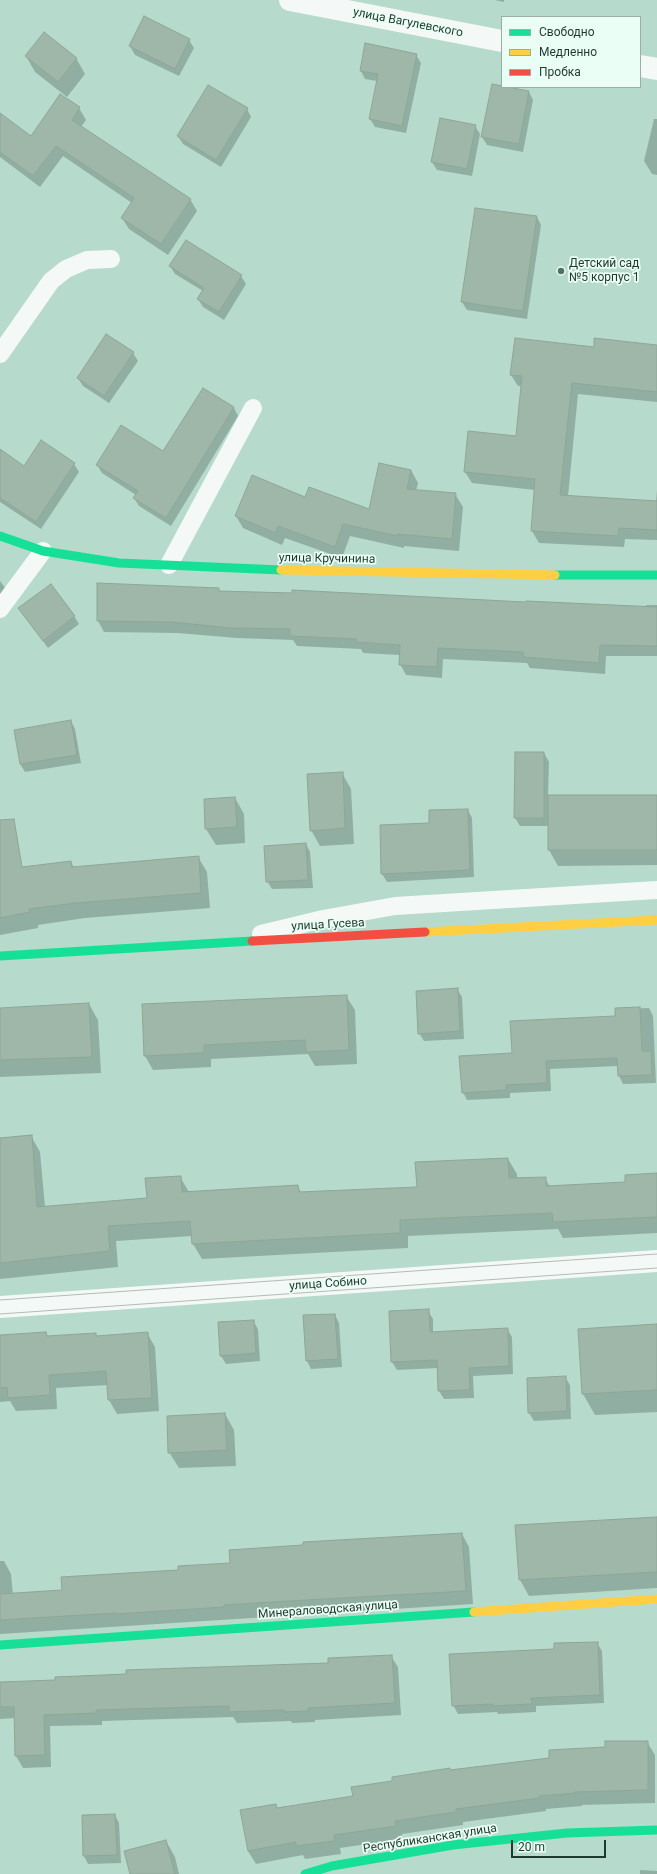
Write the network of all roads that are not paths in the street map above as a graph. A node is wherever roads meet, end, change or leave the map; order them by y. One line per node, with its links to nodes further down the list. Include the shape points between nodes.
1 (290, 0): 2 (street, улица Вагулевского)
2 (501, 41)
3 (641, 66): 4 (street)
4 (657, 69)
5 (111, 259): 6 (lane, via 87,260 66,269 50,281)
6 (0, 354)
7 (253, 408): 10 (lane)
8 (0, 536): 9 (street, улица Кручинина)
9 (43, 550): 10 (street, улица Кручинина, via 119,563); 12 (lane)
10 (169, 566): 11 (street, улица Кручинина, via 587,576)
11 (657, 575)
12 (0, 609)
13 (657, 890): 15 (lane, via 395,906 323,919)
14 (657, 920): 15 (street, улица Гусева)
15 (229, 942): 16 (street, улица Гусева)
16 (0, 956)
17 (657, 1261): 18 (street, улица Собино)
18 (0, 1307)
19 (657, 1599): 20 (street, Минераловодская улица)
20 (0, 1645)
21 (657, 1830): 22 (street, Республиканская улица, via 567,1833 453,1845 332,1866)
22 (304, 1874)

